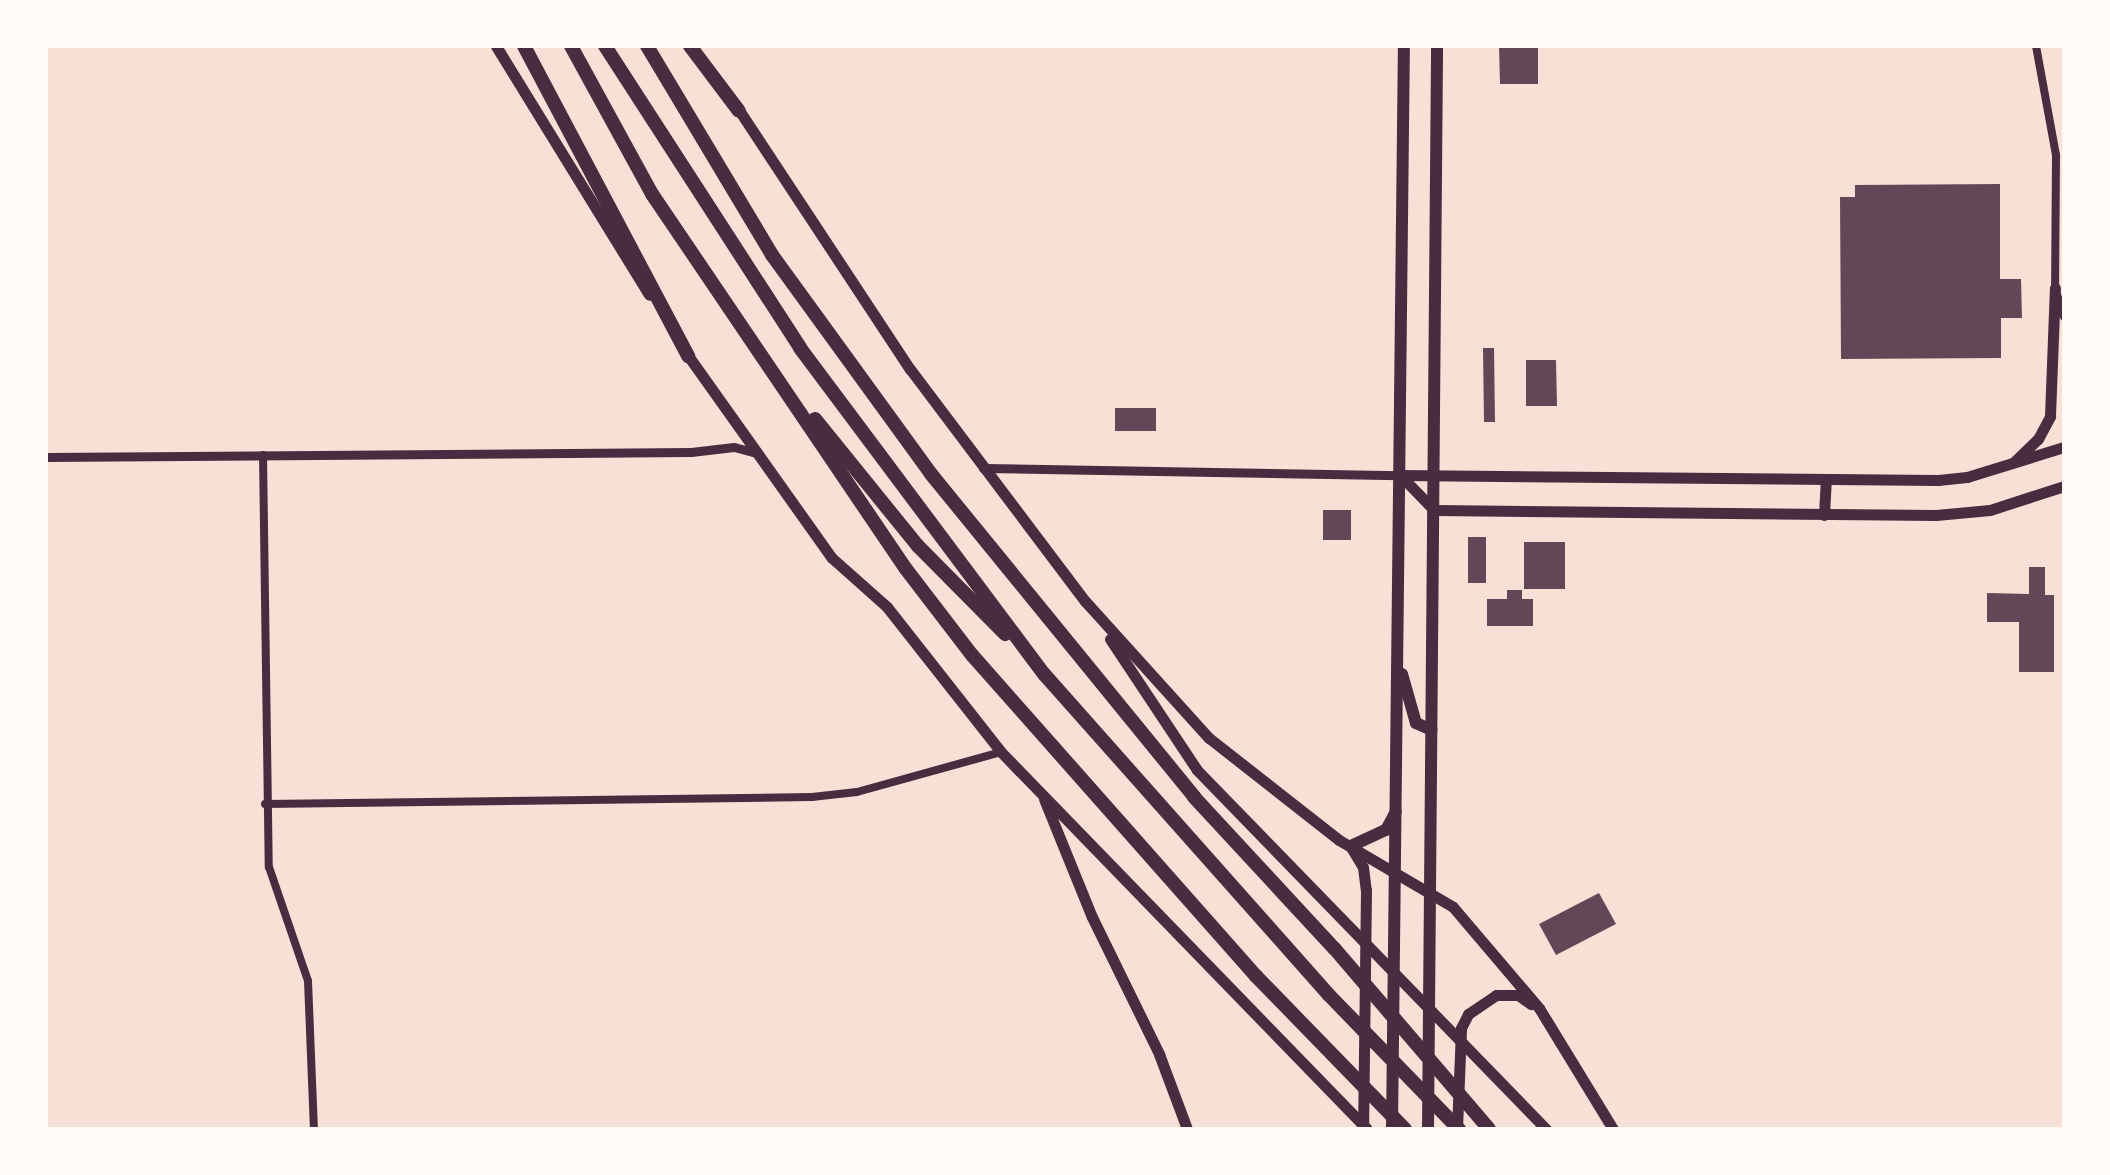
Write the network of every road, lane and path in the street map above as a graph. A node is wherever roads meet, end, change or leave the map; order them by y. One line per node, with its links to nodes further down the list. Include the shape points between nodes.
1 (496, 46): 15 (main road)
2 (524, 46): 15 (highway)
3 (571, 46): 14 (highway, via 652,194)
4 (605, 46): 30 (highway, via 800,348)
5 (647, 46): 47 (highway, via 772,255 931,474 1194,797 1334,948)
6 (690, 46): 11 (highway)
7 (699, 46): 11 (main road)
8 (1404, 46): 22 (main road)
9 (1437, 46): 23 (main road)
10 (2036, 46): 12 (street, via 2059,192)
11 (739, 111): 21 (main road, via 842,272)
12 (2055, 288): 13 (street); 20 (main road, via 2050,416 2038,439)
13 (2064, 317)
14 (757, 347): 30 (highway, via 918,546); 44 (highway, via 906,569 972,655 1193,908)
15 (688, 356): 17 (main road)
16 (2064, 447): 20 (main road)
17 (757, 453): 18 (street, via 734,447 691,452); 32 (main road, via 832,558 887,607)
18 (263, 455): 19 (street); 34 (street)
19 (46, 457)
20 (2012, 464): 24 (main road, via 1938,480)
21 (981, 468): 22 (street); 28 (main road)
22 (1400, 475): 23 (main road); 26 (main road); 29 (main road)
23 (1433, 475): 24 (main road); 26 (main road)
24 (1826, 479): 27 (main road)
25 (2064, 486): 27 (main road, via 1974,512)
26 (1434, 510): 27 (main road); 31 (main road)
27 (1824, 515)
28 (1085, 601): 36 (main road, via 1209,738); 48 (main road, via 1197,770 1307,889)
29 (1398, 660): 31 (main road, via 1416,723); 35 (main road)
30 (1044, 674): 46 (highway, via 1329,995)
31 (1432, 730): 38 (main road)
32 (1001, 752): 33 (main road); 34 (street, via 857,792 812,797)
33 (1040, 791): 41 (main road, via 1092,917 1159,1054); 42 (main road)
34 (265, 804): 40 (street, via 275,896 308,981)
35 (1397, 808): 36 (main road, via 1386,830); 37 (main road)
36 (1351, 846): 37 (main road); 42 (main road, via 1363,867 1366,890)
37 (1397, 872): 38 (main road); 43 (main road)
38 (1431, 893): 39 (main road, via 1480,934); 45 (main road)
39 (1539, 1008): 46 (main road, via 1507,994 1487,998 1468,1014 1461,1028); 49 (main road)
40 (314, 1129)
41 (1187, 1129)
42 (1365, 1129)
43 (1392, 1129)
44 (1405, 1129)
45 (1428, 1129)
46 (1458, 1129)
47 (1489, 1129)
48 (1546, 1129)
49 (1613, 1129)

